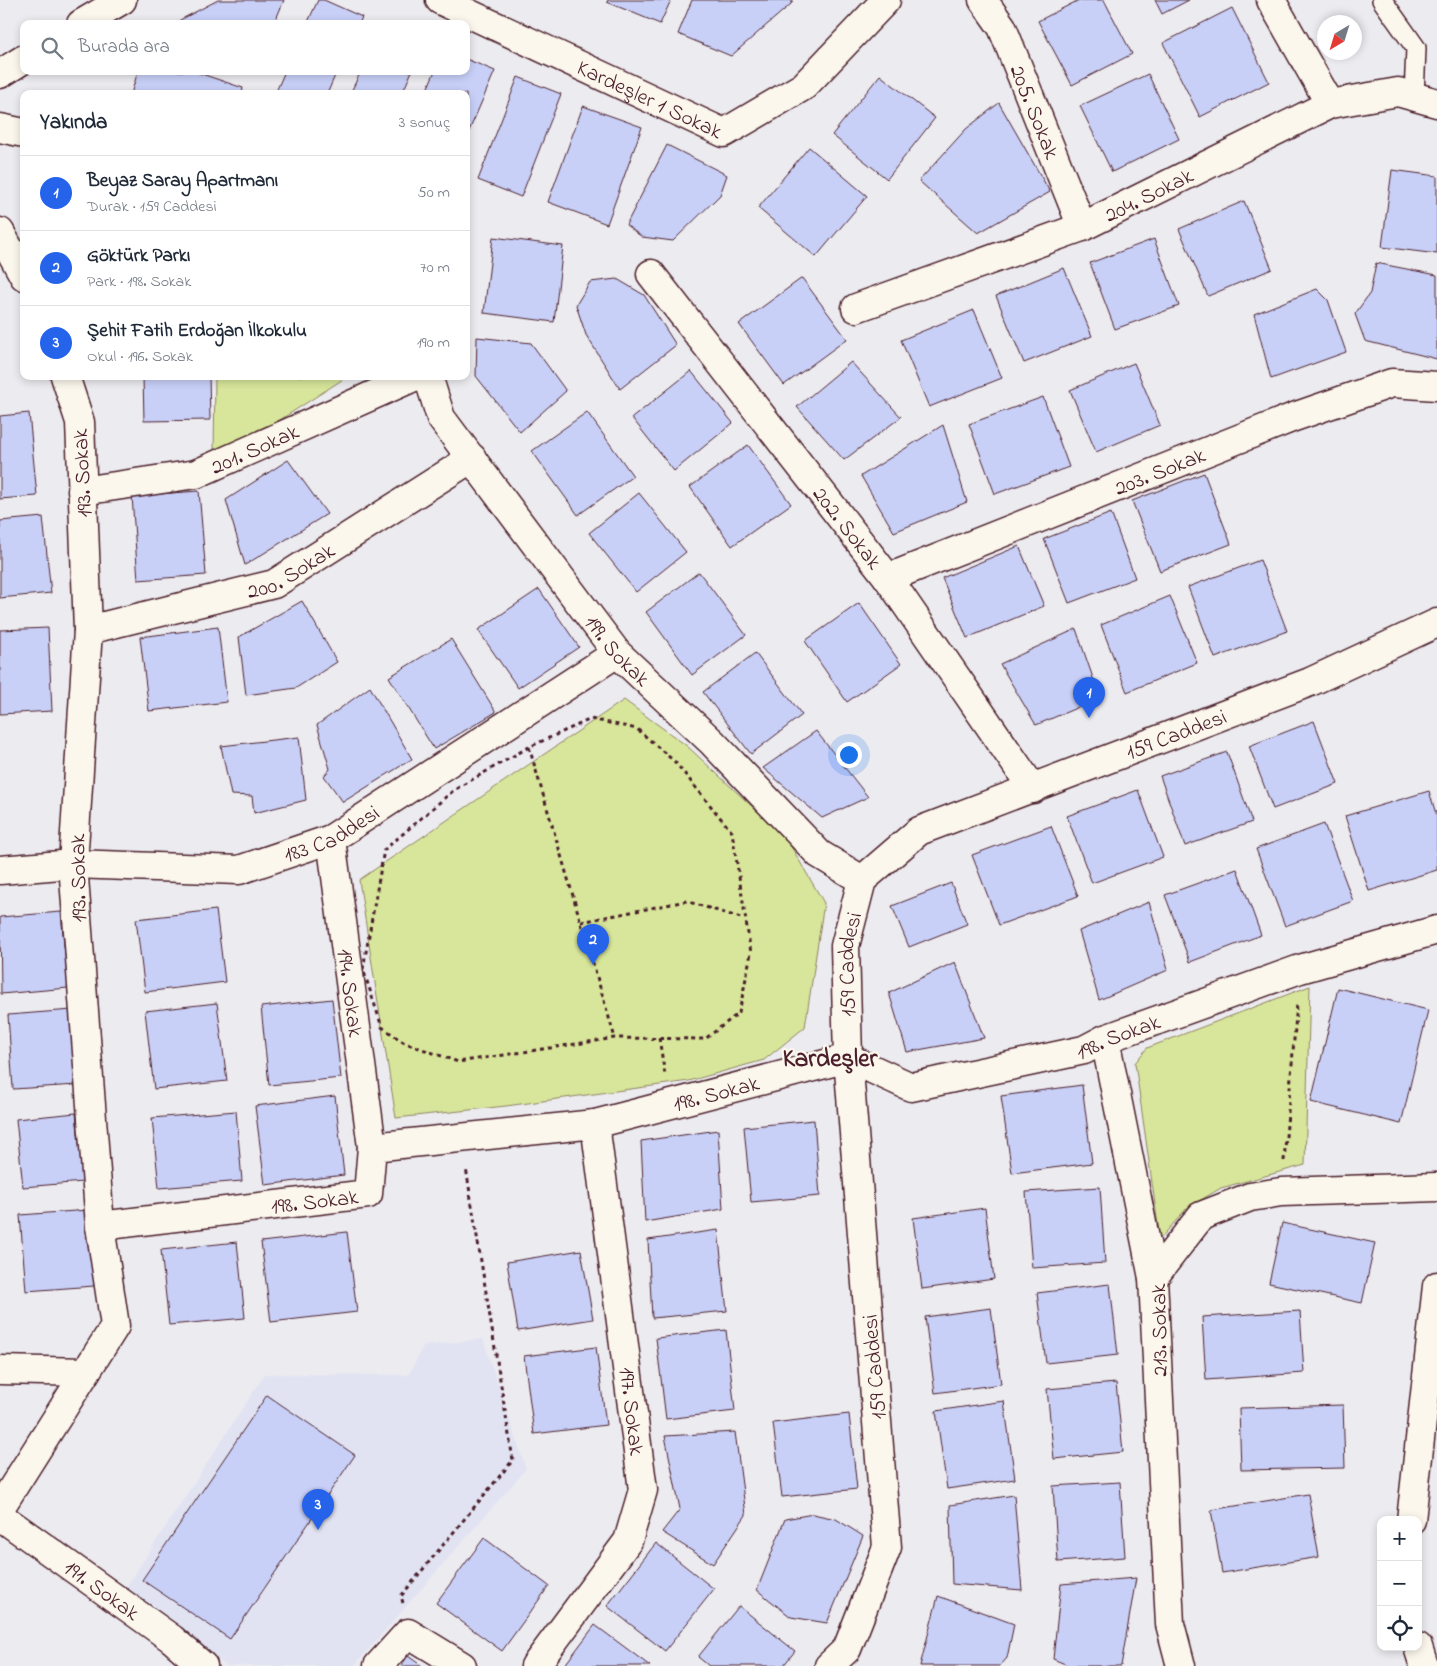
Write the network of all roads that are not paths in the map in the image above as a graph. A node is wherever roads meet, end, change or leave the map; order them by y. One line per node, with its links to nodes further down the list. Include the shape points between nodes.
1 (122, 0): 7 (street)
2 (440, 0): 3 (street, Kardeşler 1 Sokak, via 724,133 804,86)
3 (886, 0)
4 (983, 0): 14 (street, 205. Sokak, via 1002,27)
5 (1271, 0): 11 (street)
6 (1382, 0): 10 (lane, via 1416,48)
7 (88, 20)
8 (20, 62): 9 (street)
9 (0, 74)
10 (1425, 100): 11 (street, 204. Sokak, via 1398,92)
11 (1330, 104): 14 (street, 204. Sokak)
12 (0, 128): 13 (street)
13 (20, 132)
14 (1082, 227): 18 (street, 204. Sokak)
15 (0, 232): 16 (street)
16 (20, 269)
17 (651, 274): 25 (street, 202. Sokak)
18 (856, 308)
19 (66, 380): 24 (street, 193. Sokak, via 80,422)
20 (407, 380): 24 (street, 201. Sokak, via 196,474)
21 (429, 380): 23 (street, 199. Sokak, via 441,418)
22 (1437, 386): 25 (street, 203. Sokak, via 1392,383 1303,414)
23 (472, 458): 27 (street, 200. Sokak, via 274,584); 28 (street, 199. Sokak)
24 (82, 491): 27 (street, 193. Sokak)
25 (888, 578): 29 (street, 202. Sokak)
26 (1437, 623): 29 (street, 159 Caddesi, via 1310,682)
27 (88, 630): 31 (street, 193. Sokak)
28 (617, 654): 30 (street, 183 Caddesi); 33 (street, 199. Sokak, via 712,742 819,854)
29 (1033, 789): 33 (street, 159 Caddesi, via 919,831)
30 (331, 839): 31 (street, 183 Caddesi, via 239,870); 38 (street, 194. Sokak)
31 (73, 864): 32 (street, 183 Caddesi); 40 (street, 193. Sokak)
32 (0, 870)
33 (862, 880): 36 (street, 159 Caddesi, via 845,946)
34 (1437, 930): 35 (street, 198. Sokak, via 1300,970)
35 (1105, 1039): 36 (street, 198. Sokak, via 1084,1050 911,1087); 41 (street)
36 (848, 1058): 37 (street, 198. Sokak); 53 (street, 159 Caddesi, via 888,1546 847,1649)
37 (596, 1124): 38 (street, 198. Sokak); 52 (street, 197. Sokak, via 643,1490 628,1541)
38 (372, 1147): 40 (street, 198. Sokak, via 368,1194)
39 (1437, 1187): 41 (street, 213. Sokak, via 1281,1192 1250,1197 1201,1216)
40 (100, 1226): 44 (street, 193. Sokak, via 114,1326)
41 (1153, 1278): 54 (street, 213. Sokak, via 1170,1624)
42 (1437, 1286): 47 (street)
43 (0, 1370): 44 (street)
44 (86, 1372): 45 (street, 193. Sokak)
45 (0, 1508)
46 (0, 1516): 49 (street, 191. Sokak, via 172,1639)
47 (1411, 1516)
48 (1419, 1651): 55 (street)
49 (203, 1666)
50 (378, 1666): 51 (street, via 408,1633)
51 (462, 1666)
52 (535, 1666)
53 (829, 1666)
54 (1181, 1666)
55 (1424, 1666)

